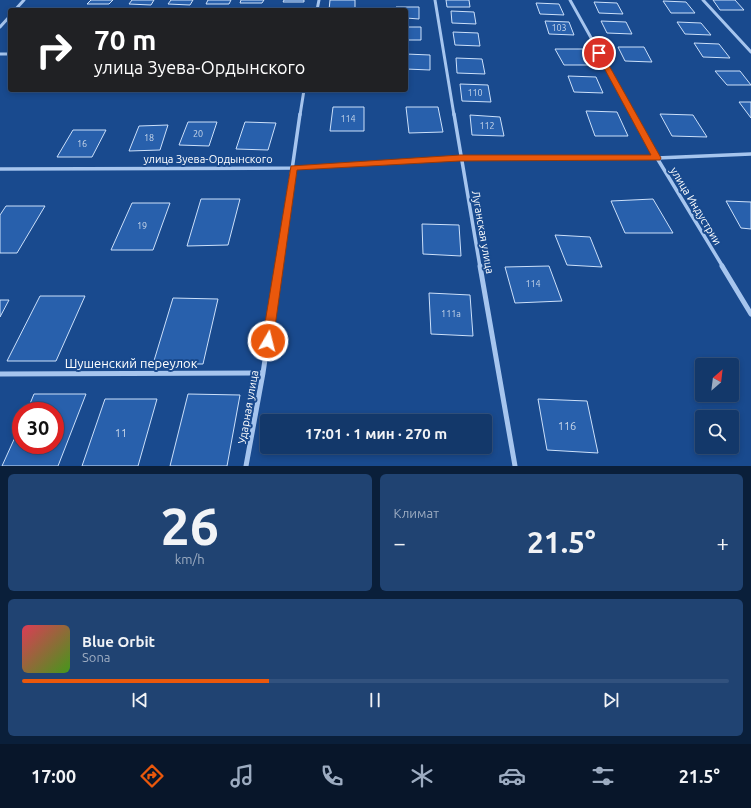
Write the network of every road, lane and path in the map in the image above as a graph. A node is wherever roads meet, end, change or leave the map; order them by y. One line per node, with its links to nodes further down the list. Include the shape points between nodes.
1 (24, 0): 5 (street)
2 (435, 0): 11 (street, Луганская улица)
3 (570, 0): 12 (street, улица Индустрии)
4 (702, 0): 8 (street)
5 (17, 8)
6 (8, 18): 7 (street)
7 (0, 28)
8 (751, 52)
9 (304, 92): 13 (street, Ударная улица)
10 (751, 154): 12 (street, улица Зуева-Ордынского)
11 (460, 158): 12 (street, улица Зуева-Ордынского); 13 (street, улица Зуева-Ордынского); 19 (street, Луганская улица)
12 (657, 158): 15 (street, улица Индустрии)
13 (294, 168): 14 (street, улица Зуева-Ордынского); 16 (street, Ударная улица)
14 (0, 170)
15 (751, 314)
16 (263, 373): 17 (street, Шушенский переулок); 18 (street, Ударная улица)
17 (0, 374)
18 (246, 466)
19 (515, 466)

